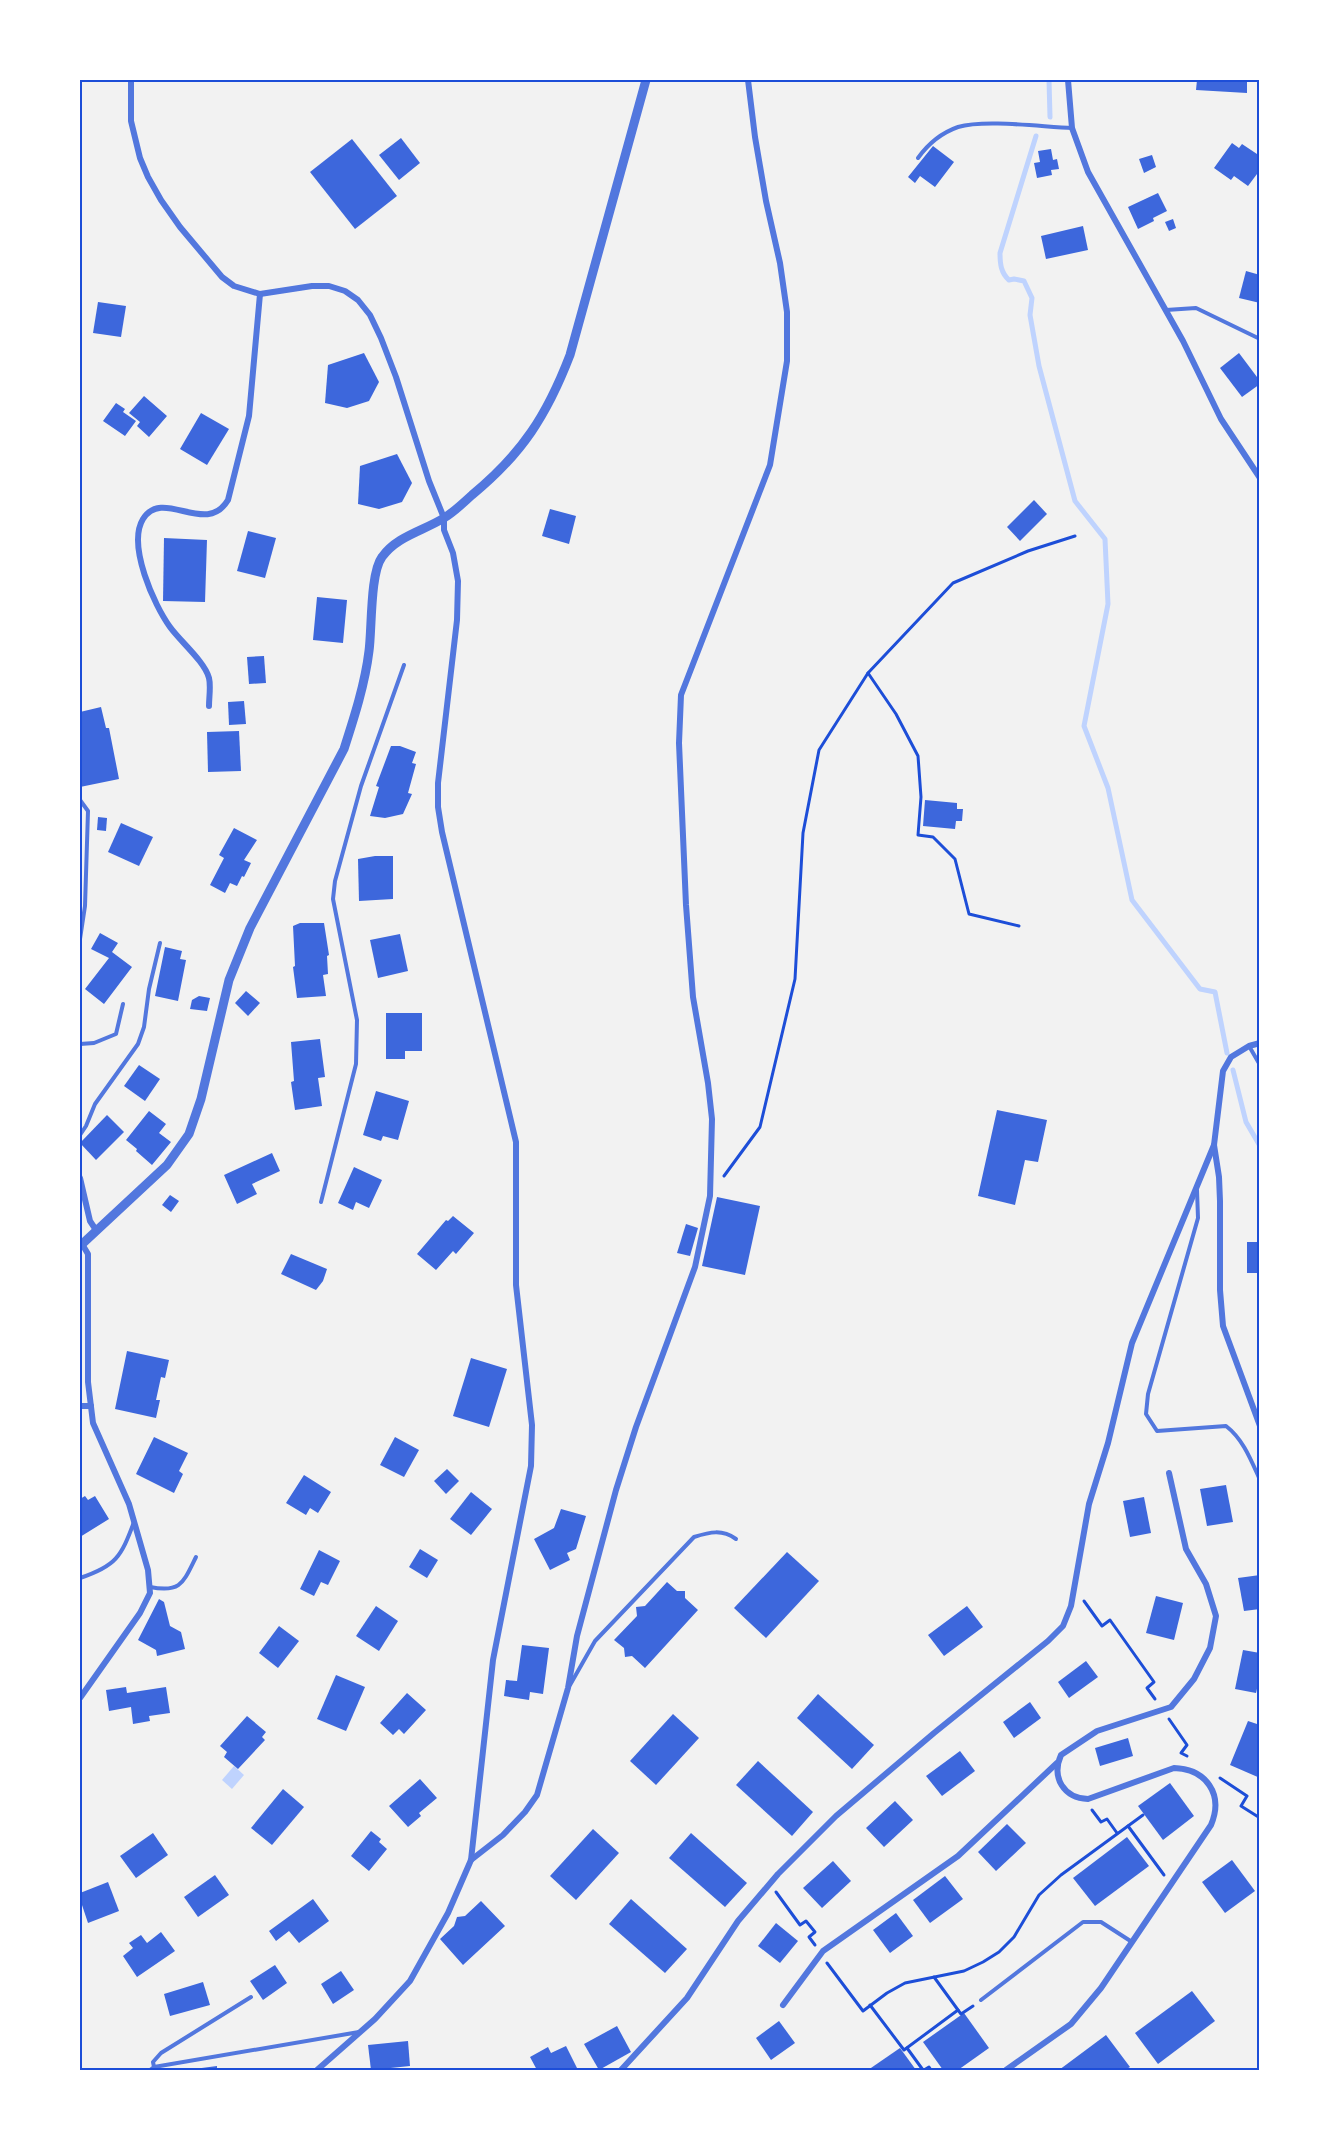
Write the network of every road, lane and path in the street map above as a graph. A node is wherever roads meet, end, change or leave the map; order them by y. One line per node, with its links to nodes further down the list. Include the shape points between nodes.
1 (131, 80): 7 (street, via 131,121 148,177 160,200 222,277 234,286)
2 (646, 80): 11 (street, via 559,384 534,431 503,468)
3 (748, 80): 29 (street, via 787,312 787,361 770,465 681,695 684,871 693,998 712,1119)
4 (1068, 80): 5 (street)
5 (1072, 128): 6 (lane, via 980,124 959,127 929,143); 8 (street, via 1088,172)
6 (918, 158)
7 (260, 294): 11 (street, via 329,286 358,300 381,338); 15 (street, via 249,416 228,500 224,507 207,514 153,508 140,525 141,561 147,581 169,626 209,677)
8 (1166, 310): 9 (lane, via 1196,308); 10 (street, via 1221,419)
9 (1260, 339)
10 (1260, 478)
11 (444, 518): 31 (street, via 402,539 382,557 376,570 369,653 349,734 249,928 229,980 189,1134 167,1165); 52 (street, via 458,597 438,807 516,1142 516,1285 532,1425 531,1466 494,1660)
12 (1075, 536): 14 (path, via 1028,550 953,583)
13 (404, 665): 30 (lane, via 361,786 335,881 333,899 357,1020 356,1064)
14 (868, 673): 17 (path, via 918,756 918,835 933,837 954,859 969,914); 29 (path, via 819,750 802,833 795,979 760,1127)
15 (209, 706)
16 (80, 800): 18 (lane, via 88,811)
17 (1019, 926)
18 (80, 939)
19 (160, 943): 25 (lane, via 143,1034 95,1104)
20 (123, 1004): 22 (lane, via 116,1034)
21 (1260, 1043): 23 (street)
22 (80, 1044)
23 (1249, 1047): 24 (lane); 26 (street, via 1231,1057 1223,1071)
24 (1260, 1065)
25 (80, 1135)
26 (1214, 1145): 28 (street); 35 (street, via 1220,1193 1223,1326)
27 (80, 1178): 31 (street, via 90,1221)
28 (1197, 1183): 37 (lane, via 1198,1218 1148,1394 1146,1414 1157,1431 1226,1426 1236,1433); 43 (street, via 1132,1343 1089,1504)
29 (710, 1196): 44 (street, via 695,1267 636,1427 614,1500 577,1636)
30 (321, 1202)
31 (96, 1230): 32 (street)
32 (81, 1245): 34 (street, via 88,1254)
33 (80, 1406): 34 (street)
34 (91, 1406): 38 (street, via 93,1423)
35 (1260, 1426)
36 (1169, 1473): 46 (street, via 1186,1549 1206,1584 1216,1616 1210,1648 1194,1679 1171,1707)
37 (1260, 1480)
38 (134, 1521): 41 (lane, via 115,1561); 42 (street)
39 (736, 1539): 44 (lane, via 726,1532 694,1537 595,1641)
40 (196, 1557): 42 (lane, via 179,1585 168,1590)
41 (80, 1578)
42 (150, 1587): 45 (street, via 141,1613)
43 (1074, 1587): 46 (path, via 1102,1626 1110,1620 1154,1682 1147,1688); 67 (street, via 1063,1626 1048,1641 836,1816 777,1874 738,1921 687,1998)
44 (568, 1688): 52 (street, via 537,1795 503,1835)
45 (80, 1698)
46 (1163, 1710): 47 (street, via 1096,1731 1060,1755)
47 (1057, 1763): 48 (street, via 1062,1787 1073,1797); 58 (street, via 958,1856 823,1952)
48 (1084, 1799): 51 (path, via 1101,1822 1107,1819); 54 (street, via 1174,1768 1193,1771 1212,1791 1216,1808 1211,1825)
49 (1143, 1815): 50 (path)
50 (1128, 1826): 51 (path); 53 (path)
51 (1117, 1833): 55 (path, via 1039,1895 1014,1937 999,1952 964,1971)
52 (471, 1860): 62 (street, via 448,1913 410,1981)
53 (1164, 1875)
54 (1132, 1942): 57 (lane, via 1101,1922 1083,1922); 70 (street, via 1071,2024)
55 (934, 1977): 59 (path, via 905,1983); 60 (path)
56 (251, 1997): 64 (lane, via 161,2053 153,2062)
57 (981, 2000): 60 (path, via 961,2014)
58 (783, 2005)
59 (870, 2005): 61 (path); 63 (path, via 904,2050)
60 (958, 2010): 63 (path)
61 (863, 2011)
62 (360, 2032): 64 (lane); 66 (street)
63 (908, 2048): 68 (path)
64 (154, 2067): 65 (lane)
65 (150, 2070)
66 (317, 2070)
67 (621, 2070)
68 (924, 2070): 69 (path)
69 (931, 2070)
70 (1006, 2070)

